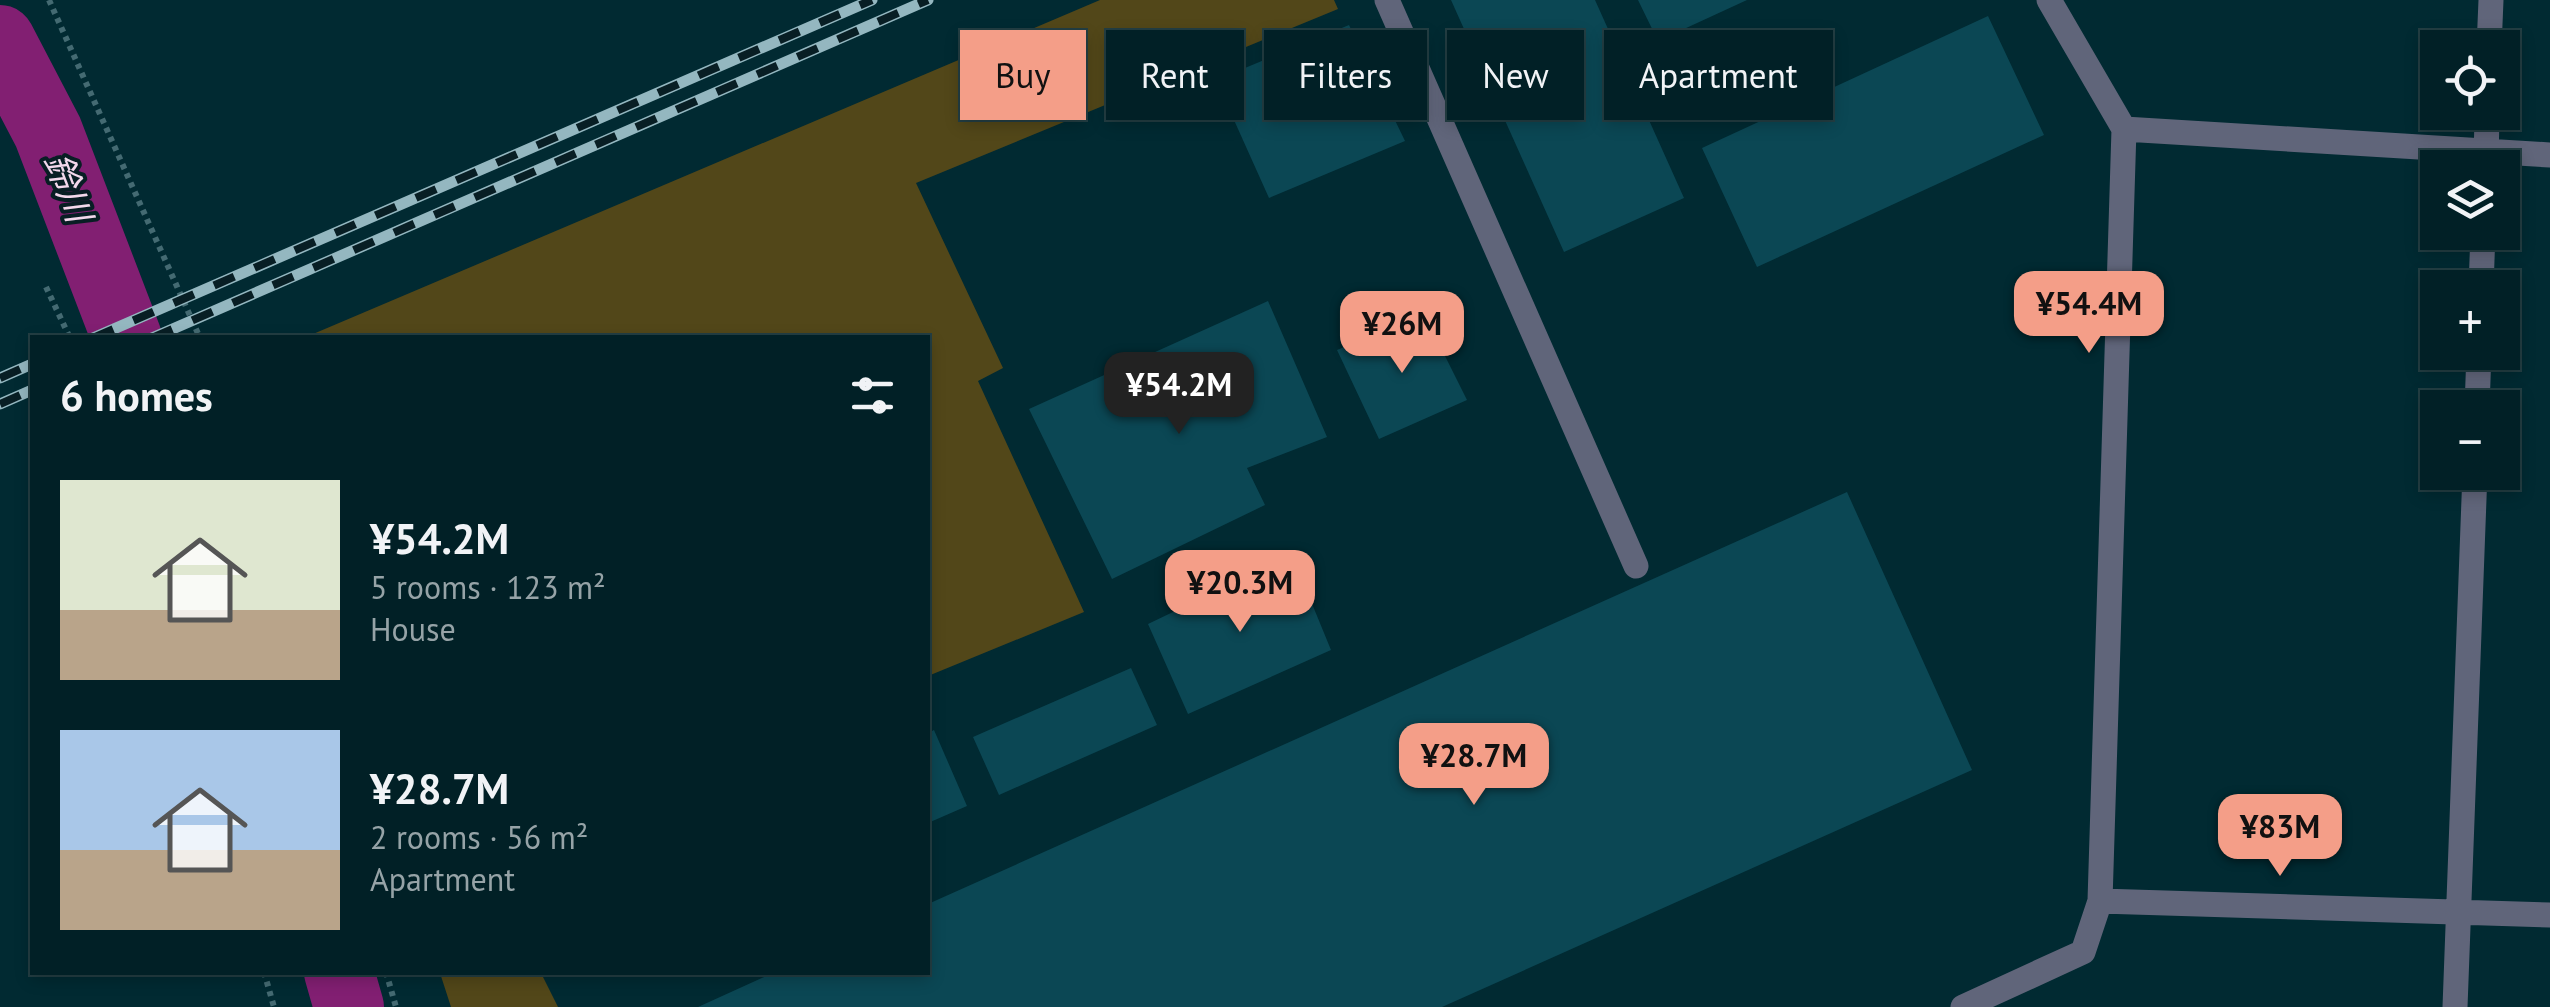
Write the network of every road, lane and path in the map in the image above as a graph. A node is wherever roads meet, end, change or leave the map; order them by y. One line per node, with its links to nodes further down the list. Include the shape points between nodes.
1 (48, 0): 12 (path)
2 (1387, 0): 14 (street)
3 (2050, 0): 6 (street)
4 (2491, 0): 5 (street)
5 (2490, 30)
6 (2124, 129): 7 (street); 15 (street)
7 (2420, 154)
8 (2550, 154): 9 (street)
9 (2520, 157)
10 (46, 287): 11 (path)
11 (69, 335)
12 (199, 335)
13 (2473, 490): 16 (street)
14 (1636, 566)
15 (2100, 901): 16 (street); 22 (street, via 2083,952)
16 (2459, 912): 17 (street); 23 (street)
17 (2550, 915)
18 (265, 975): 20 (path)
19 (387, 975): 21 (path)
20 (274, 1007)
21 (396, 1007)
22 (1963, 1007)
23 (2455, 1007)

